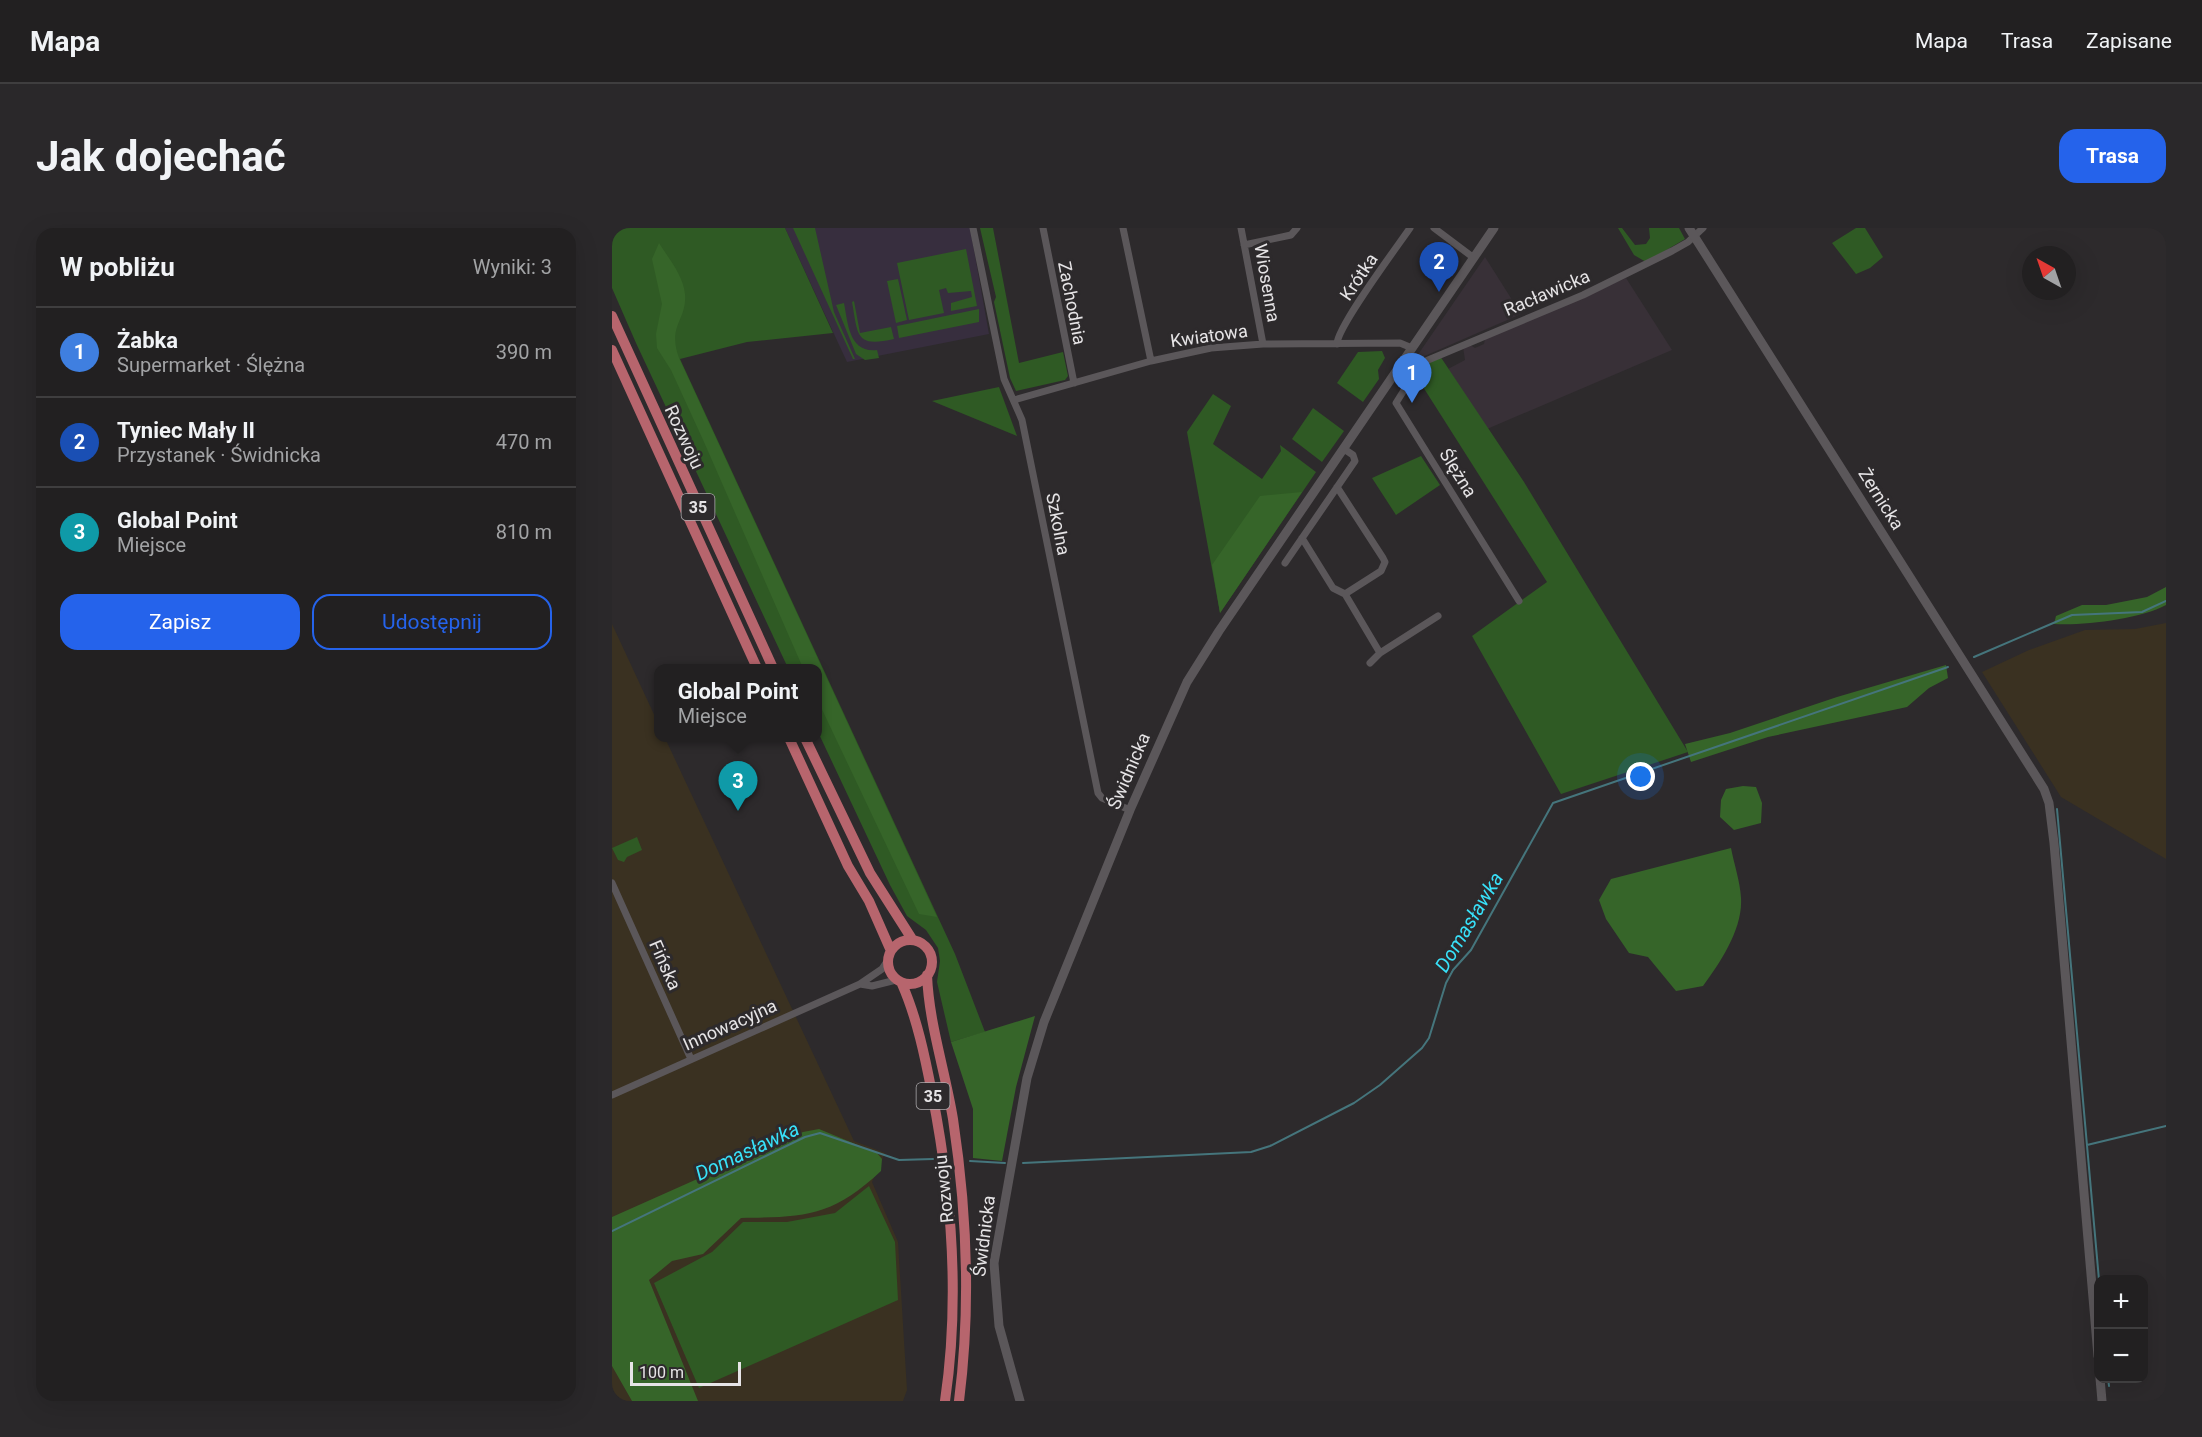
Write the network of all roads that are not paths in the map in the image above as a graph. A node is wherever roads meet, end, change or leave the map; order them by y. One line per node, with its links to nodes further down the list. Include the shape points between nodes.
1 (973, 228): 21 (street, Szkolna, via 1004,379)
2 (1043, 228): 20 (street, Zachodnia)
3 (1123, 228): 18 (street)
4 (1241, 228): 11 (street, Wiosenna)
5 (1297, 228): 11 (street, via 1291,235)
6 (1410, 228): 15 (street, Krótka, via 1351,316)
7 (1434, 228): 12 (street)
8 (1494, 228): 12 (street, Świdnicka)
9 (1703, 228): 10 (street, Racławicka)
10 (1691, 232): 19 (street, Racławicka, via 1688,242 1583,295); 44 (street, Żernicka, via 2044,789 2053,835)
11 (1244, 245): 14 (street, Wiosenna)
12 (1474, 258): 17 (street, Świdnicka)
13 (612, 316): 32 (main road, Rozwoju / 35)
14 (1263, 344): 15 (street, Kwiatowa); 18 (street, Kwiatowa, via 1211,348)
15 (1337, 344): 17 (street, Kwiatowa, via 1400,343)
16 (612, 350): 31 (main road, Rozwoju / 35)
17 (1409, 352): 19 (street); 22 (street, Świdnicka)
18 (1151, 361): 20 (street, Kwiatowa)
19 (1422, 363): 27 (street, Ślężna, via 1396,403)
20 (1074, 383): 21 (street, Kwiatowa)
21 (1014, 400): 35 (street, Szkolna, via 1022,420 1098,793)
22 (1344, 449): 23 (street, via 1355,461); 35 (street, Świdnicka, via 1187,682)
23 (1337, 487): 24 (street); 26 (street, via 1385,562 1381,570)
24 (1302, 538): 25 (street); 26 (street, via 1334,588)
25 (1285, 563)
26 (1345, 594): 29 (street)
27 (1519, 601)
28 (1438, 616): 29 (street)
29 (1380, 653): 30 (street)
30 (1371, 663)
31 (755, 664)
32 (771, 664)
33 (791, 742): 38 (main road, 35, via 868,901)
34 (807, 742): 37 (main road, 35, via 870,873)
35 (1130, 810): 49 (street, Świdnicka, via 1044,1022 1019,1116 994,1283 999,1326)
36 (612, 883): 42 (street, Fińska)
37 (912, 939): 38 (main road, via 898,944); 39 (main road, 35, via 924,943 929,951 931,964)
38 (889, 955): 40 (main road, 35, via 890,972); 41 (street, Innowacyjna, via 882,969)
39 (927, 975): 40 (main road, via 918,983); 48 (main road, Rozwoju / 35, via 933,1032 953,1120 965,1228 965,1326)
40 (899, 982): 41 (street, Innowacyjna); 47 (main road, Rozwoju / 35, via 927,1067 948,1195 953,1302)
41 (860, 984): 42 (street, Innowacyjna)
42 (692, 1059): 43 (street, Innowacyjna)
43 (612, 1095)
44 (2096, 1329)
45 (2100, 1383): 46 (street)
46 (2100, 1400)
47 (945, 1401)
48 (958, 1401)
49 (1020, 1401)

